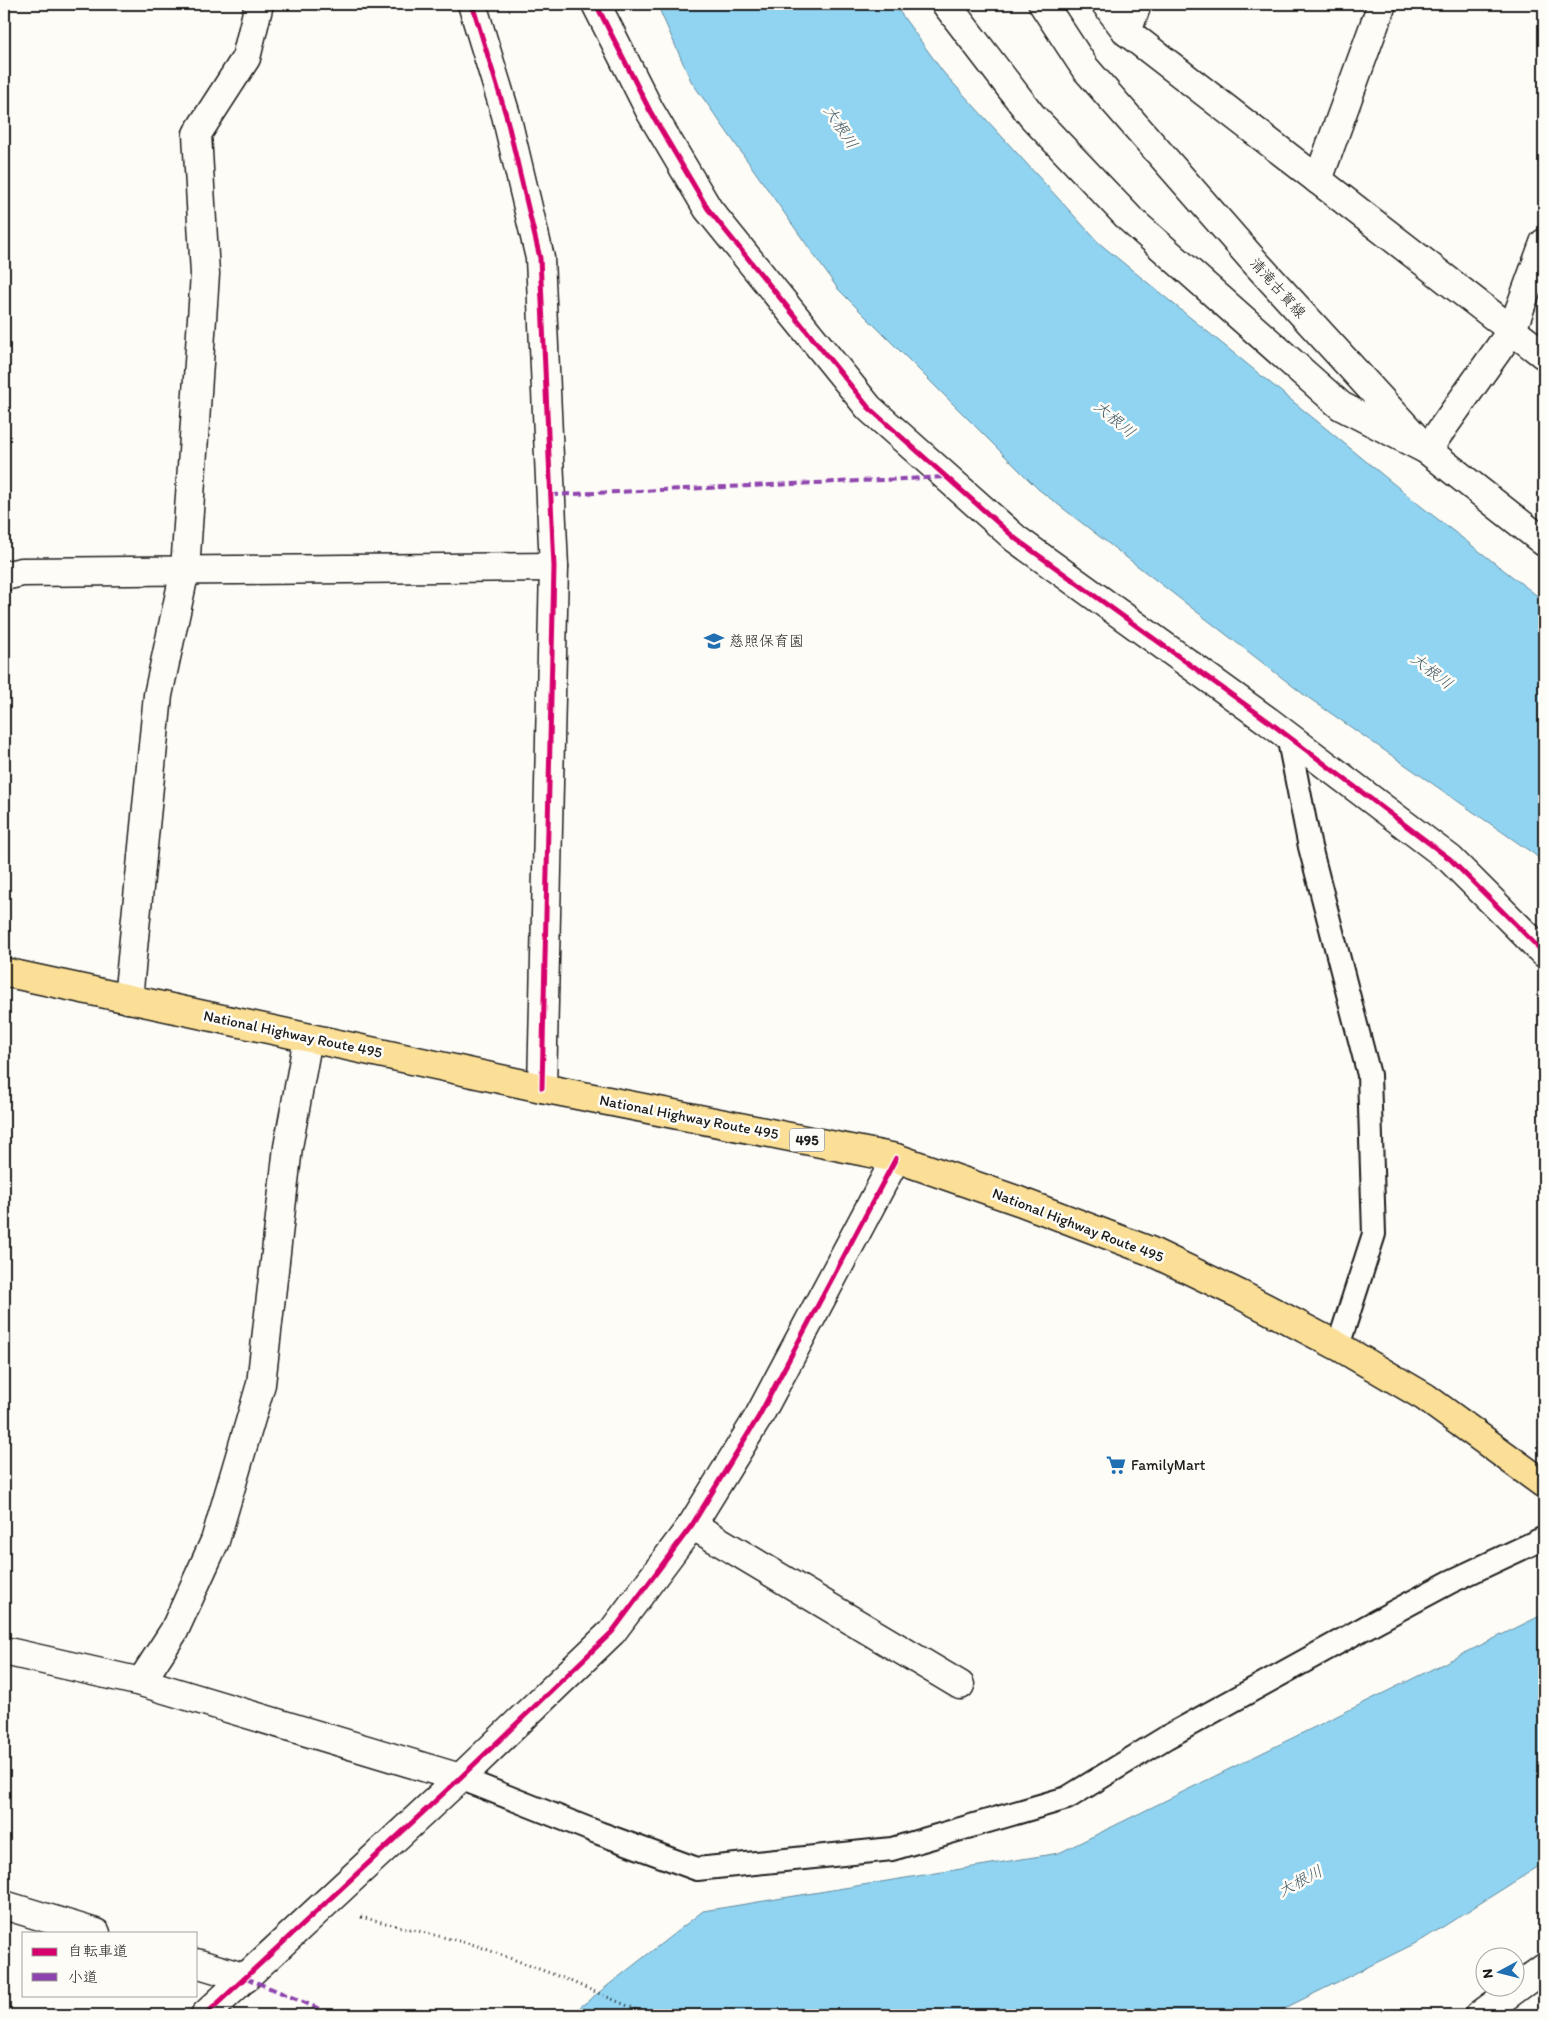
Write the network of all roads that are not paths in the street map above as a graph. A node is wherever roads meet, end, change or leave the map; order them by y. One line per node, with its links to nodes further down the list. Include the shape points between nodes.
1 (259, 4): 17 (street, via 246,58 197,134 205,274)
2 (472, 4): 16 (street, via 506,115 540,258)
3 (596, 4): 19 (street, via 650,110 708,209 869,408 1016,539)
4 (946, 4): 14 (street, via 1032,116 1130,219 1341,406)
5 (1043, 4): 14 (street, 清滝古賀線, via 1085,68 1254,261)
6 (1106, 4): 9 (street)
7 (1137, 4): 9 (street)
8 (1382, 4): 10 (street)
9 (1127, 32): 10 (street)
10 (1318, 180): 12 (street)
11 (1544, 243): 12 (street)
12 (1512, 330): 13 (street); 14 (street)
13 (1544, 355)
14 (1427, 450): 15 (street, 清滝古賀線)
15 (1544, 542)
16 (554, 567): 17 (street); 24 (street)
17 (184, 570): 18 (street, via 22,572); 22 (street, via 158,696)
18 (4, 576)
19 (1288, 736): 20 (street, via 1450,859); 26 (lane, via 1310,847 1369,1075 1374,1234)
20 (1544, 953)
21 (4, 972): 22 (highway, National Highway Route 495 / 495)
22 (128, 999): 23 (highway, National Highway Route 495 / 495)
23 (308, 1038): 24 (highway, National Highway Route 495 / 495); 31 (street, via 288,1148 261,1384 215,1541 174,1631)
24 (542, 1088): 25 (highway, National Highway Route 495 / 495)
25 (896, 1158): 26 (highway, National Highway Route 495 / 495, via 1150,1252); 28 (street, via 759,1416)
26 (1338, 1346): 27 (highway, National Highway Route 495 / 495, via 1426,1397)
27 (1544, 1484)
28 (692, 1525): 32 (street); 33 (street, via 612,1632)
29 (1544, 1538): 33 (lane, via 1450,1582 1167,1737 1067,1798 892,1849 697,1869)
30 (4, 1651): 31 (street)
31 (142, 1682): 33 (street)
32 (960, 1685)
33 (460, 1778): 38 (street)
34 (4, 1905): 35 (street)
35 (93, 1932)
36 (198, 1964): 38 (street)
37 (1544, 1968): 40 (street)
38 (246, 1978): 39 (street)
39 (205, 2015)
40 (1480, 2015)

